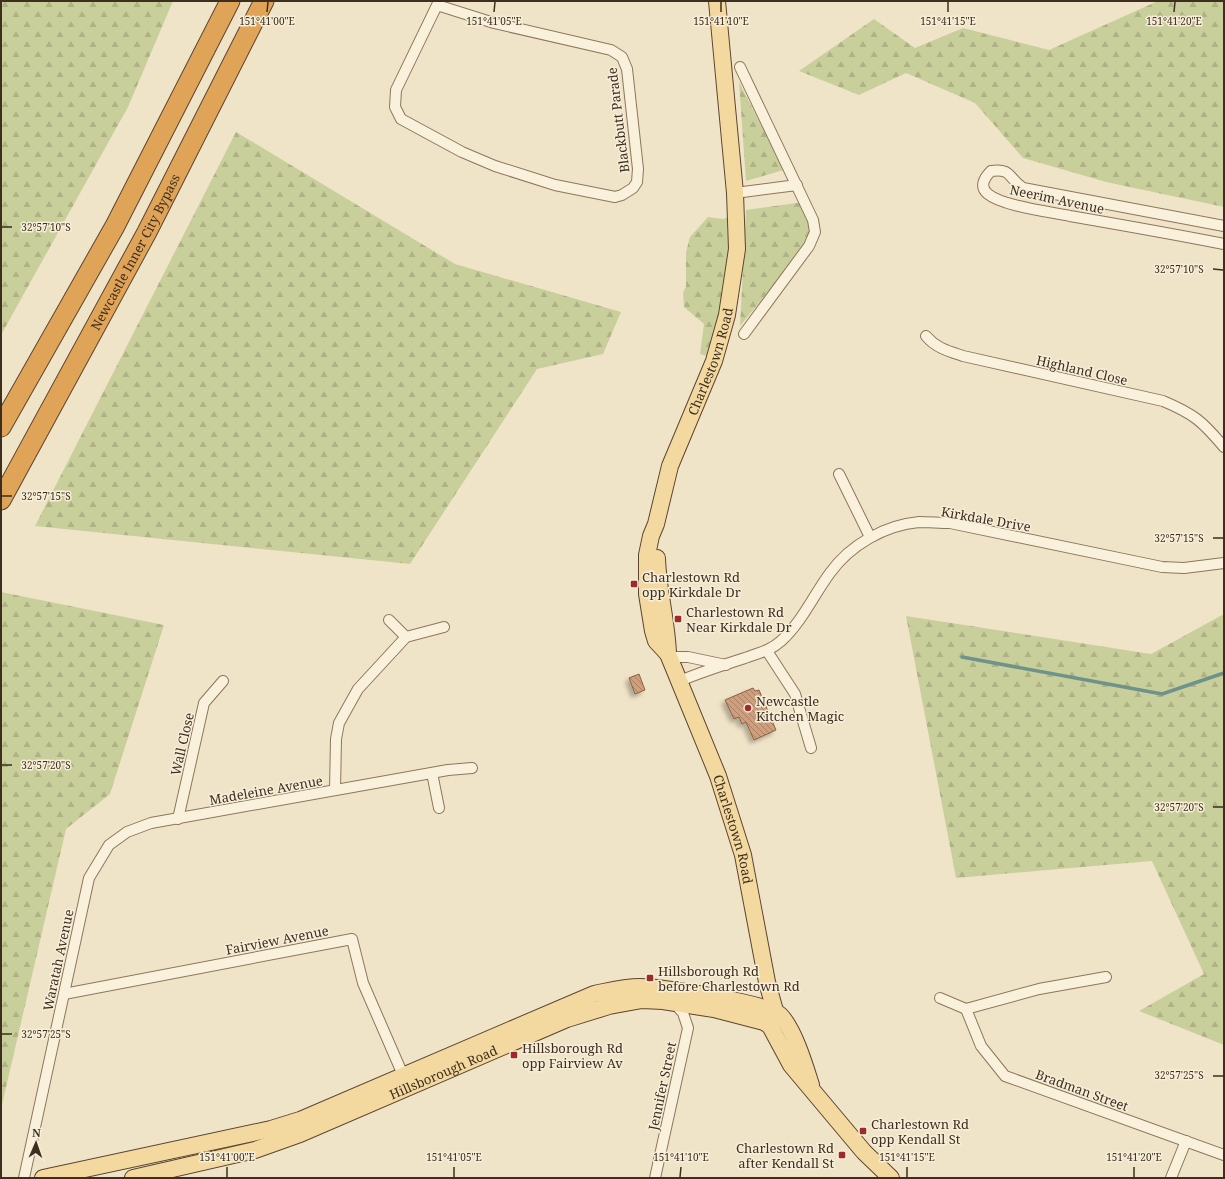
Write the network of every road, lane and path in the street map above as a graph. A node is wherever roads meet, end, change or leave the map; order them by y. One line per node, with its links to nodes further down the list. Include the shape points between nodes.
1 (222, 1): 7 (highway)
2 (230, 1): 7 (highway)
3 (264, 1): 17 (highway, Newcastle Inner City Bypass, via 147,232)
4 (717, 1): 9 (main road, Charlestown Road)
5 (438, 3): 5 (street, Blackbutt Parade, via 396,90 394,108 401,119 462,152 525,177 605,196 615,197 633,188 637,182 638,169 627,69 622,56 611,50 494,23)
6 (740, 67): 8 (street, Charlestown Road)
7 (174, 111): 14 (highway, via 115,226)
8 (797, 185): 9 (street); 12 (street, Charlestown Road, via 813,220 815,232 809,246)
9 (735, 193): 24 (main road, Charlestown Road, via 737,249 727,315 714,361 670,466 647,555 646,594 656,640)
10 (1224, 226): 11 (street, Neerim Avenue, via 1023,188 1002,169 991,171 985,177 983,185 988,195 1034,209)
11 (1224, 244)
12 (744, 334)
13 (926, 336): 15 (street, Highland Close, via 936,346 963,356 1163,401 1187,411 1205,424)
14 (1, 427)
15 (1224, 447)
16 (839, 474): 18 (street)
17 (1, 500)
18 (870, 537): 19 (street, Kirkdale Drive, via 919,522 950,523 1162,567 1184,568); 23 (street, Kirkdale Drive, via 847,554 830,572 792,630)
19 (1224, 563)
20 (389, 620): 22 (street)
21 (444, 627): 22 (street)
22 (406, 637): 31 (street, via 358,689 339,723 334,758)
23 (767, 651): 25 (street, Kirkdale Drive); 28 (street, via 795,694)
24 (669, 655): 25 (street); 27 (main road, Charlestown Road)
25 (726, 665): 27 (street, Kirkdale Drive)
26 (222, 681): 33 (street, Wall Close, via 204,703)
27 (680, 681): 40 (main road, Charlestown Road, via 718,776 743,855)
28 (811, 748)
29 (472, 768): 30 (street, Madeleine Avenue)
30 (432, 772): 31 (street, Madeleine Avenue); 32 (street)
31 (335, 790): 33 (street, Madeleine Avenue)
32 (439, 808)
33 (178, 819): 34 (street, Madeleine Avenue, via 151,823 127,832)
34 (109, 845): 36 (street, Waratah Avenue, via 89,878)
35 (1106, 977): 39 (street, via 1039,989)
36 (64, 994): 41 (street, Fairview Avenue, via 352,939 363,983); 45 (street, Waratah Avenue)
37 (940, 998): 39 (street)
38 (673, 1002): 40 (main road, Hillsborough Road); 47 (main road, Hillsborough Road, via 627,1002 567,1019 300,1134 255,1150); 48 (street, Jennifer Street, via 683,1013 688,1028)
39 (966, 1009): 43 (street, Bradman Street, via 981,1046 1005,1076)
40 (773, 1024): 41 (main road, via 755,1005 638,987 594,994); 42 (main road, Charlestown Road, via 791,1065); 42 (main road, Charlestown Road, via 786,1024 804,1061)
41 (403, 1075): 46 (main road, via 300,1120 271,1129)
42 (812, 1088): 49 (main road, Charlestown Road, via 864,1152)
43 (1186, 1141): 44 (street, Bradman Street); 50 (street)
44 (1224, 1155)
45 (24, 1178)
46 (43, 1178)
47 (133, 1178)
48 (655, 1178)
49 (891, 1178)
50 (1171, 1178)

